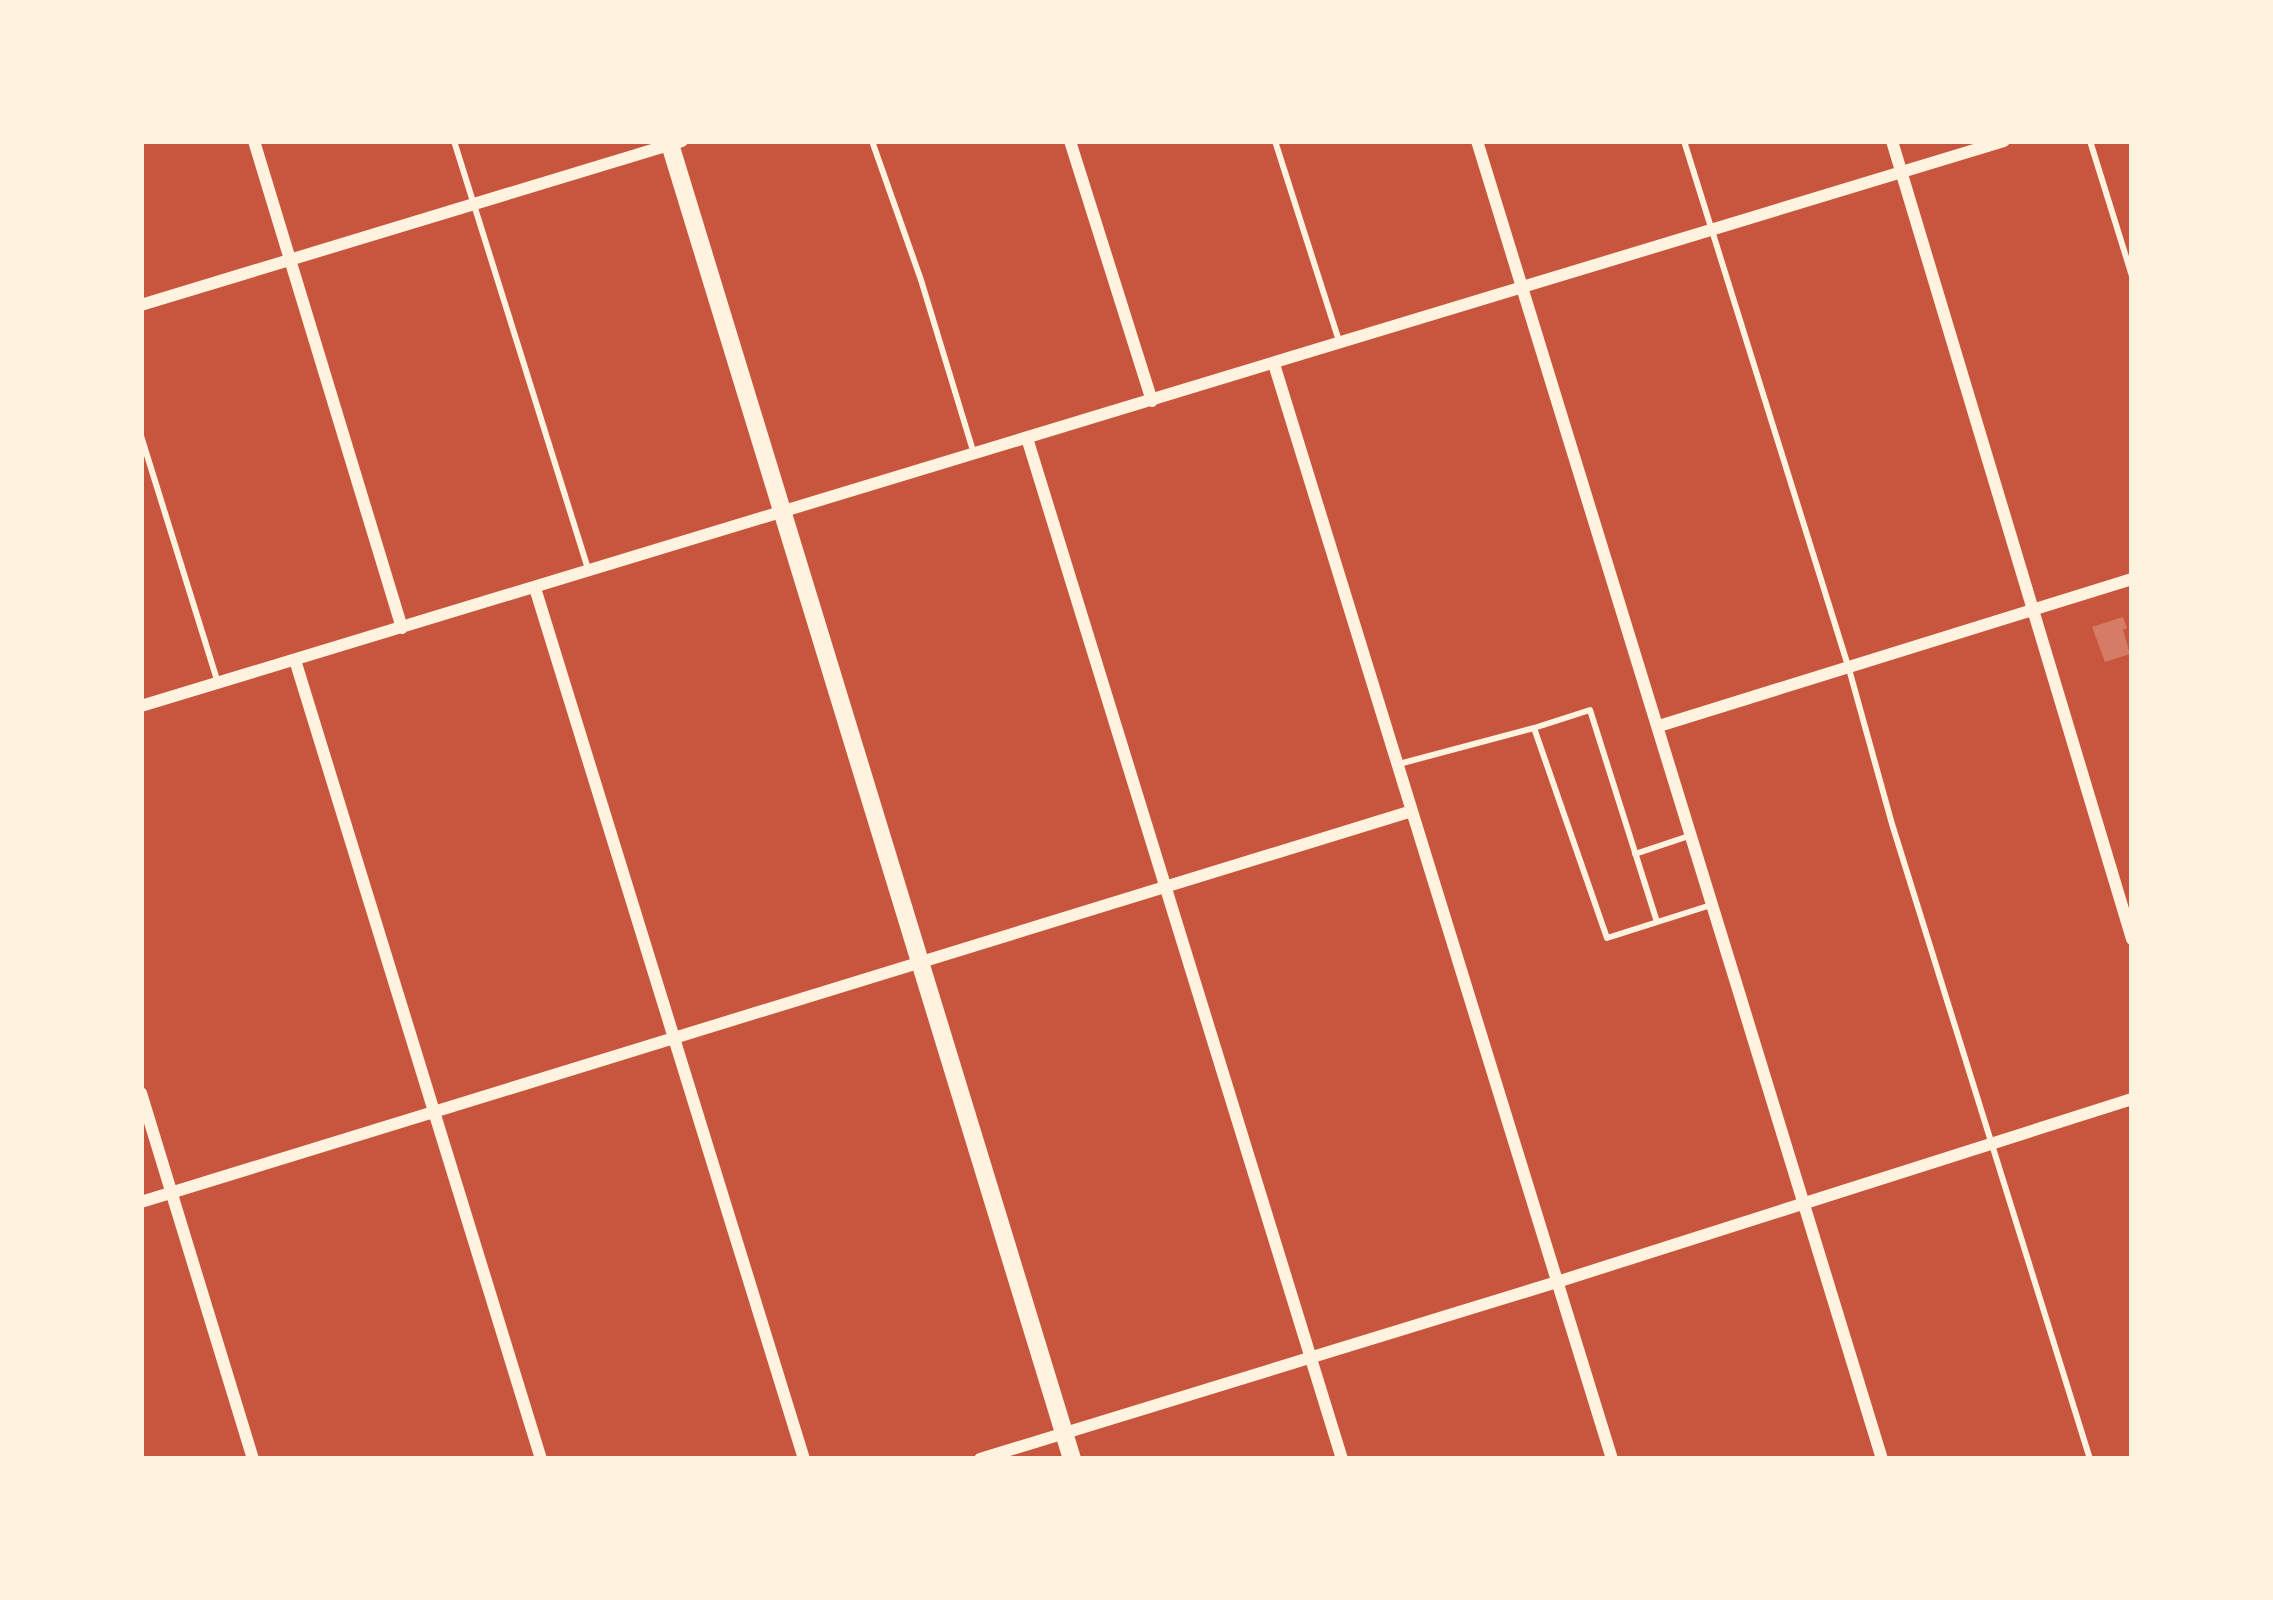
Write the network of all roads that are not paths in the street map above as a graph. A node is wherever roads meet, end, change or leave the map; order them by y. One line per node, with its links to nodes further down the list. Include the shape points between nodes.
1 (254, 141): 15 (street)
2 (454, 141): 13 (lane)
3 (872, 141): 24 (lane)
4 (1070, 141): 21 (street)
5 (1276, 141): 19 (lane)
6 (1477, 141): 17 (street)
7 (1684, 141): 14 (lane)
8 (1892, 141): 12 (street)
9 (2004, 141): 12 (street)
10 (2090, 141): 16 (lane)
11 (674, 142): 13 (street); 25 (main road)
12 (1902, 172): 14 (street); 29 (street)
13 (473, 203): 15 (street); 26 (lane)
14 (1712, 229): 17 (street); 32 (lane)
15 (290, 259): 18 (street); 30 (street)
16 (2132, 276)
17 (1522, 286): 19 (street); 35 (street)
18 (141, 305)
19 (1340, 344): 20 (street)
20 (1274, 364): 21 (street); 37 (street)
21 (1152, 401): 23 (street)
22 (141, 436): 33 (lane)
23 (1027, 438): 24 (street); 41 (street)
24 (974, 454): 25 (street)
25 (783, 514): 26 (street); 45 (main road)
26 (589, 572): 28 (street)
27 (2132, 579): 29 (street)
28 (535, 588): 30 (street); 46 (street)
29 (2032, 611): 32 (street); 44 (street)
30 (402, 628): 31 (street)
31 (295, 660): 33 (street); 49 (street)
32 (1849, 669): 35 (street); 50 (lane)
33 (218, 683): 34 (street)
34 (141, 706)
35 (1659, 726): 39 (street)
36 (1534, 728): 37 (lane); 40 (lane, via 1590,710); 43 (lane, via 1607,938)
37 (1397, 764): 38 (street)
38 (1412, 812): 41 (street); 54 (street)
39 (1690, 836): 40 (lane); 42 (street)
40 (1635, 854): 43 (lane)
41 (1166, 887): 45 (street); 55 (street)
42 (1711, 904): 43 (lane); 53 (street)
43 (1657, 922)
44 (2132, 939)
45 (920, 962): 46 (street); 56 (main road)
46 (674, 1038): 49 (street); 59 (street)
47 (141, 1093): 51 (street)
48 (2132, 1099): 50 (street)
49 (434, 1112): 51 (street); 58 (street)
50 (1990, 1143): 53 (street); 65 (lane)
51 (171, 1193): 52 (street); 57 (street)
52 (141, 1202)
53 (1803, 1203): 54 (street); 64 (street)
54 (1557, 1282): 55 (street); 63 (street)
55 (1310, 1357): 56 (street); 62 (street)
56 (1064, 1433): 60 (street); 61 (main road)
57 (253, 1459)
58 (541, 1459)
59 (804, 1459)
60 (980, 1459)
61 (1072, 1459)
62 (1342, 1459)
63 (1612, 1459)
64 (1882, 1459)
65 (2090, 1459)

